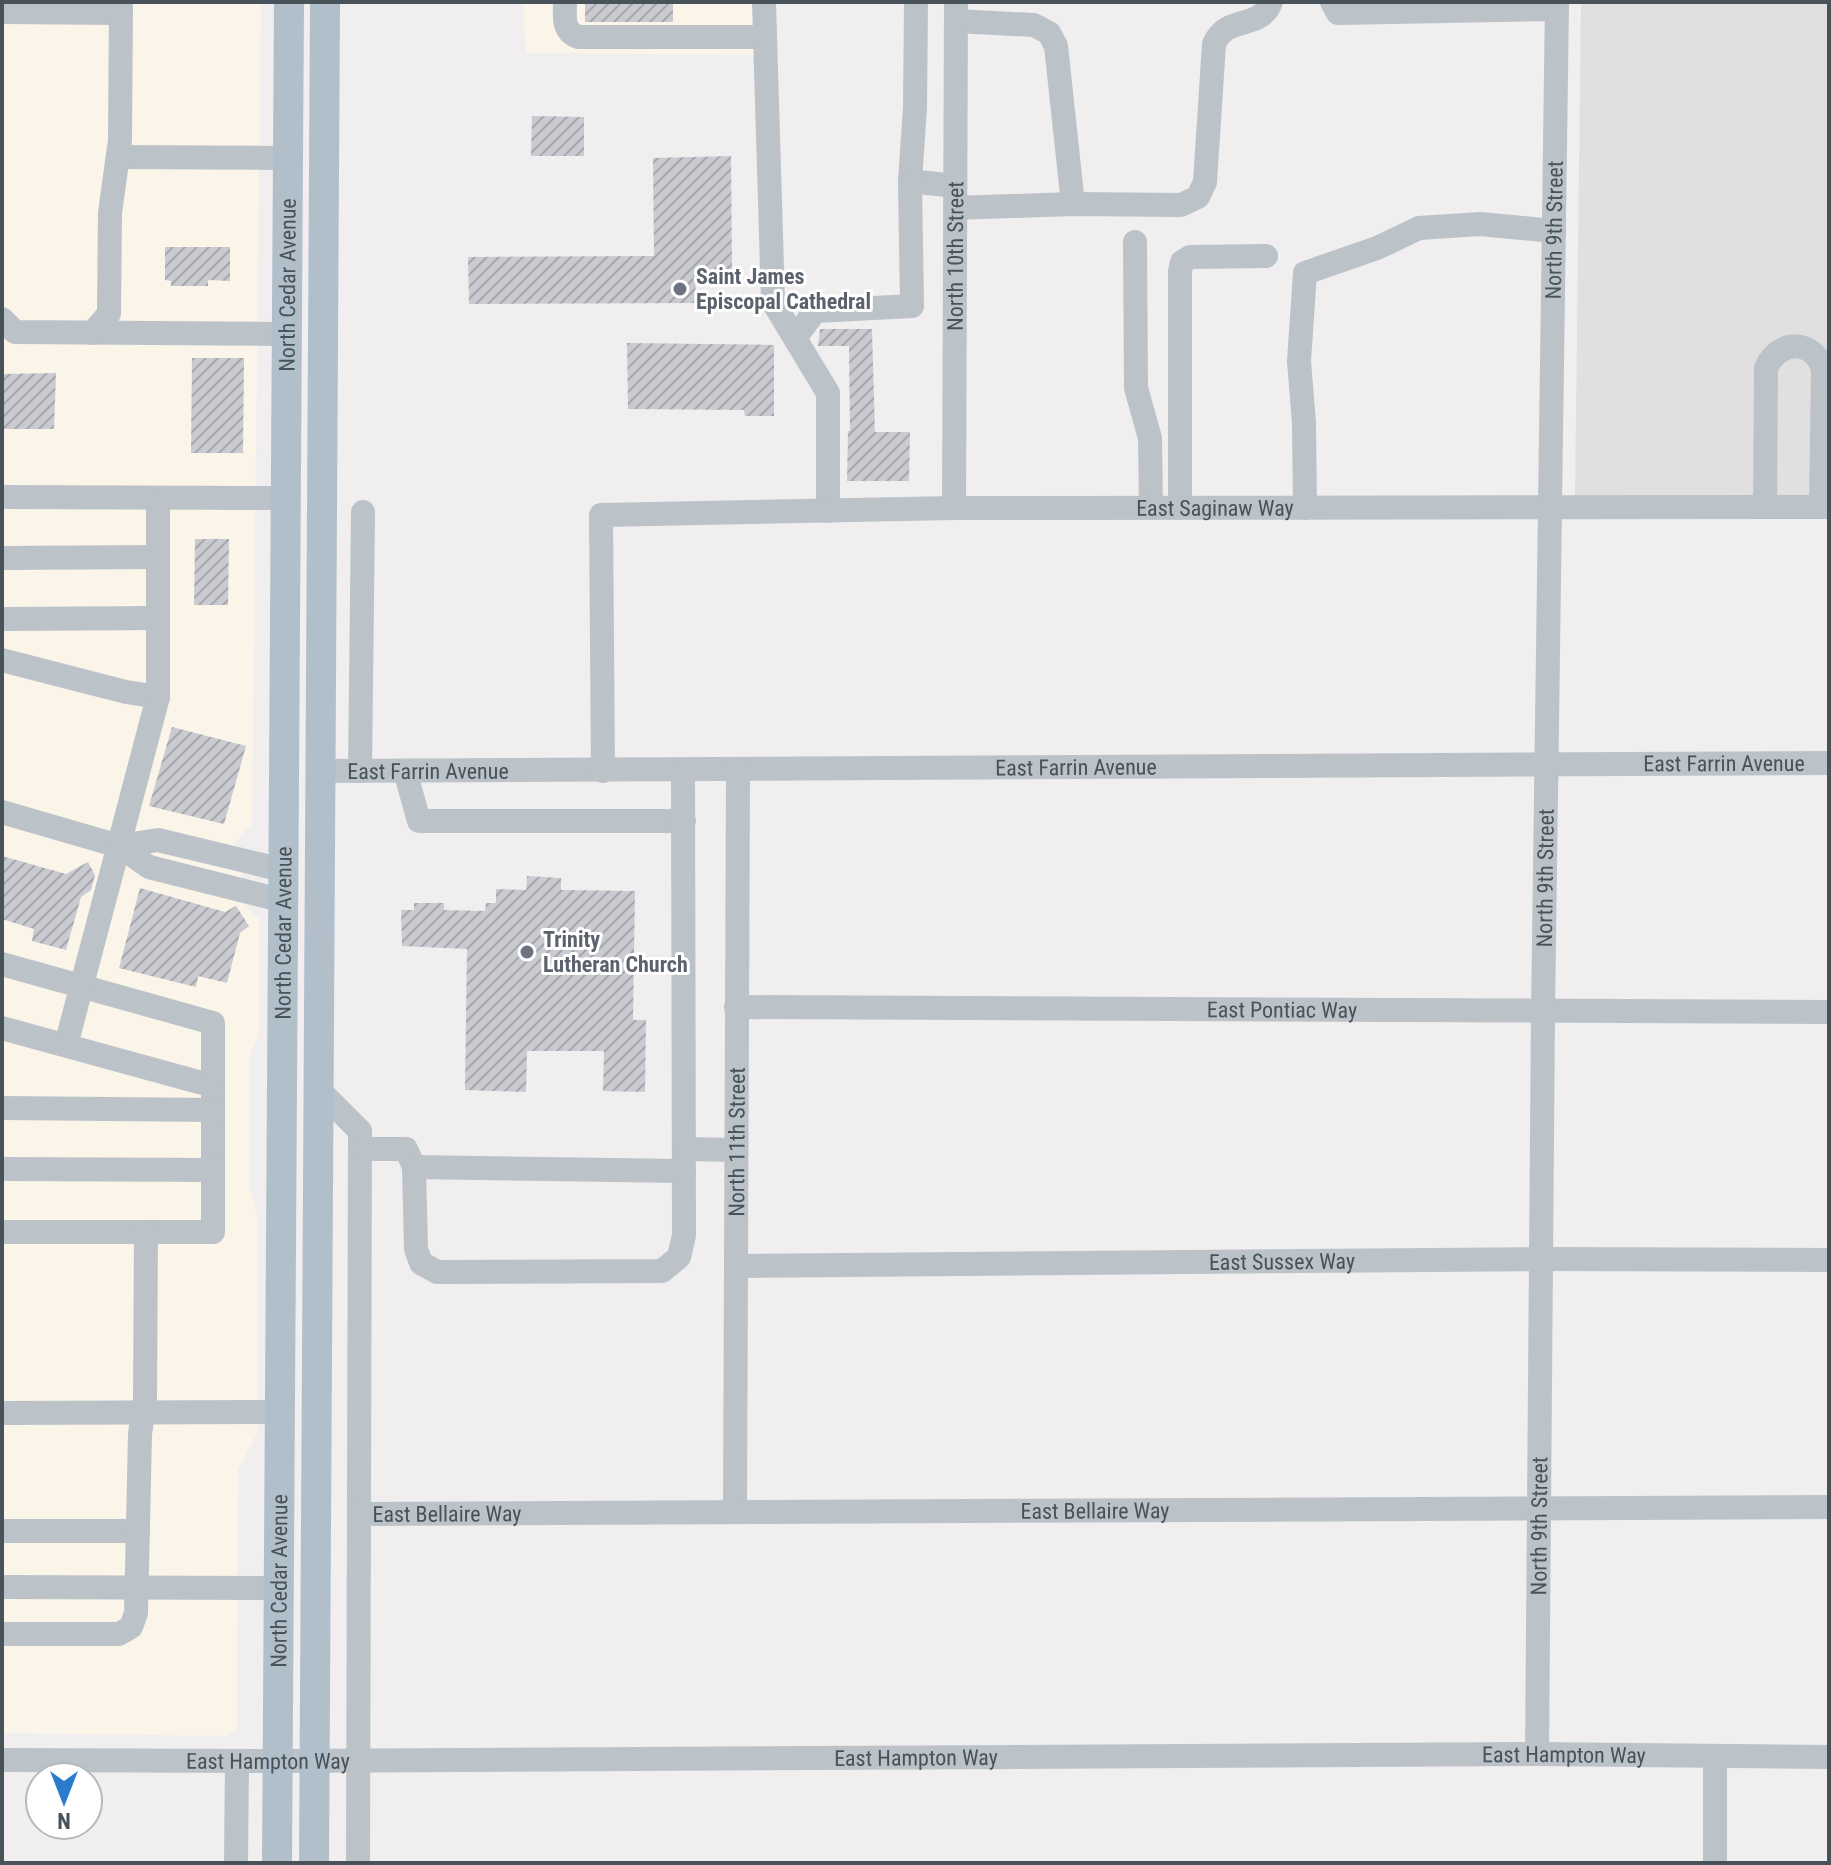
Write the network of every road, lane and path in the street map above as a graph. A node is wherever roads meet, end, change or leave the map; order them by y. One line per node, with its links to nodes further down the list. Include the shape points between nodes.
1 (289, 2): 14 (main road, North Cedar Avenue)
2 (325, 2): 37 (main road, North Cedar Avenue)
3 (565, 2): 12 (street, via 566,29 578,37)
4 (764, 2): 12 (street)
5 (916, 2): 15 (street)
6 (1271, 2): 17 (street, via 1259,18 1218,33 1205,182 1198,197 1181,205)
7 (1332, 2): 8 (street, via 1338,13)
8 (1557, 5): 18 (street, North 9th Street)
9 (121, 7): 10 (street); 13 (street)
10 (2, 12)
11 (956, 12): 16 (street, North 10th Street); 17 (street, via 1034,25 1049,33 1056,46)
12 (765, 37): 24 (street, via 773,302)
13 (118, 157): 14 (street); 22 (street, via 110,213 109,314)
14 (288, 158): 23 (main road, North Cedar Avenue)
15 (910, 181): 16 (street); 24 (street, via 912,306 815,311)
16 (955, 197): 17 (street); 30 (street, North 10th Street)
17 (1073, 204)
18 (1554, 231): 33 (street, via 1480,224 1419,228 1305,273 1299,361); 34 (street, North 9th Street)
19 (1135, 242): 31 (street, via 1136,388 1150,438)
20 (1266, 256): 32 (street, via 1190,257 1182,262)
21 (2, 319): 22 (street, via 15,332)
22 (92, 333): 23 (street)
23 (287, 334): 26 (main road, North Cedar Avenue); 37 (main road, via 297,339 307,363 304,496 312,541)
24 (795, 338): 35 (street, via 828,393)
25 (2, 497): 27 (street)
26 (286, 498): 27 (street); 40 (main road, North Cedar Avenue)
27 (158, 500): 38 (street)
28 (1765, 507): 29 (street, East Saginaw Way); 29 (street, via 1766,368 1781,349 1799,346 1812,350 1823,369); 34 (street, East Saginaw Way)
29 (1825, 507)
30 (954, 508): 31 (street, East Saginaw Way); 35 (street, East Saginaw Way)
31 (1151, 508): 32 (street, East Saginaw Way)
32 (1180, 508): 33 (street, East Saginaw Way)
33 (1305, 508): 34 (street, East Saginaw Way)
34 (1550, 508): 45 (street, North 9th Street)
35 (828, 511): 50 (street, East Saginaw Way, via 601,515)
36 (363, 512): 48 (street)
37 (323, 556): 47 (main road, North Cedar Avenue)
38 (158, 557): 39 (street); 41 (street)
39 (2, 558)
40 (286, 580): 47 (main road, via 299,597 305,628 305,752); 56 (main road, North Cedar Avenue)
41 (158, 618): 42 (street); 44 (street)
42 (2, 619)
43 (2, 660): 44 (street)
44 (158, 697): 55 (street)
45 (1546, 763): 46 (street, East Farrin Avenue); 52 (street, East Farrin Avenue); 61 (street, North 9th Street)
46 (1829, 763)
47 (322, 771): 48 (street, East Farrin Avenue); 65 (main road, North Cedar Avenue)
48 (360, 771): 49 (street, East Farrin Avenue)
49 (405, 771): 50 (street, East Farrin Avenue); 54 (street, via 419,821)
50 (603, 771): 51 (street, East Farrin Avenue)
51 (683, 771): 52 (street, East Farrin Avenue); 54 (street)
52 (738, 771): 60 (street, North 11th Street)
53 (2, 812): 55 (street)
54 (684, 821): 70 (street)
55 (119, 846): 56 (street, via 158,840); 57 (street, via 149,867); 59 (street)
56 (283, 870): 57 (main road, North Cedar Avenue); 65 (main road, via 296,883 302,903 301,1066)
57 (284, 901): 79 (main road, North Cedar Avenue)
58 (2, 964): 59 (street)
59 (82, 986): 64 (street); 66 (street, via 213,1023)
60 (736, 1007): 61 (street, East Pontiac Way); 69 (street, North 11th Street)
61 (1543, 1012): 62 (street, East Pontiac Way); 76 (street, North 9th Street)
62 (1829, 1012)
63 (2, 1028): 64 (street)
64 (66, 1045): 66 (street)
65 (320, 1091): 68 (street); 98 (main road, North Cedar Avenue)
66 (213, 1098): 67 (street); 73 (street)
67 (2, 1108)
68 (360, 1140): 71 (street, via 406,1149); 85 (street)
69 (736, 1150): 70 (street); 78 (street, North 11th Street)
70 (684, 1160): 71 (street); 71 (street, via 684,1235 679,1257 662,1271 437,1272 421,1263 416,1249)
71 (414, 1167)
72 (2, 1169): 73 (street)
73 (213, 1170): 75 (street, via 213,1232)
74 (2, 1232): 75 (street)
75 (146, 1232): 81 (street)
76 (1542, 1259): 77 (street, East Sussex Way); 78 (street, East Sussex Way); 82 (street, North 9th Street)
77 (1829, 1260)
78 (736, 1266): 84 (street, North 11th Street)
79 (280, 1412): 81 (street); 90 (main road, North Cedar Avenue)
80 (2, 1413): 81 (street)
81 (143, 1414): 87 (street)
82 (1538, 1507): 83 (street, East Bellaire Way); 84 (street, East Bellaire Way); 92 (street, North 9th Street)
83 (1829, 1507)
84 (735, 1512): 85 (street, East Bellaire Way)
85 (359, 1514): 99 (street)
86 (2, 1531): 87 (street)
87 (138, 1531): 89 (street)
88 (2, 1587): 89 (street)
89 (138, 1588): 90 (street); 91 (street, via 131,1627 119,1634)
90 (279, 1588): 97 (main road, North Cedar Avenue)
91 (2, 1634)
92 (1537, 1754): 93 (street, East Hampton Way); 99 (street, East Hampton Way)
93 (1715, 1757): 94 (street, East Hampton Way); 104 (street)
94 (1829, 1757)
95 (2, 1760): 96 (street, East Hampton Way)
96 (237, 1761): 97 (street, East Hampton Way); 100 (street)
97 (277, 1761): 98 (street, East Hampton Way); 101 (main road, North Cedar Avenue)
98 (315, 1761): 99 (street, East Hampton Way); 102 (main road, North Cedar Avenue)
99 (358, 1761): 103 (street)
100 (236, 1863)
101 (277, 1863)
102 (314, 1863)
103 (358, 1863)
104 (1715, 1863)

